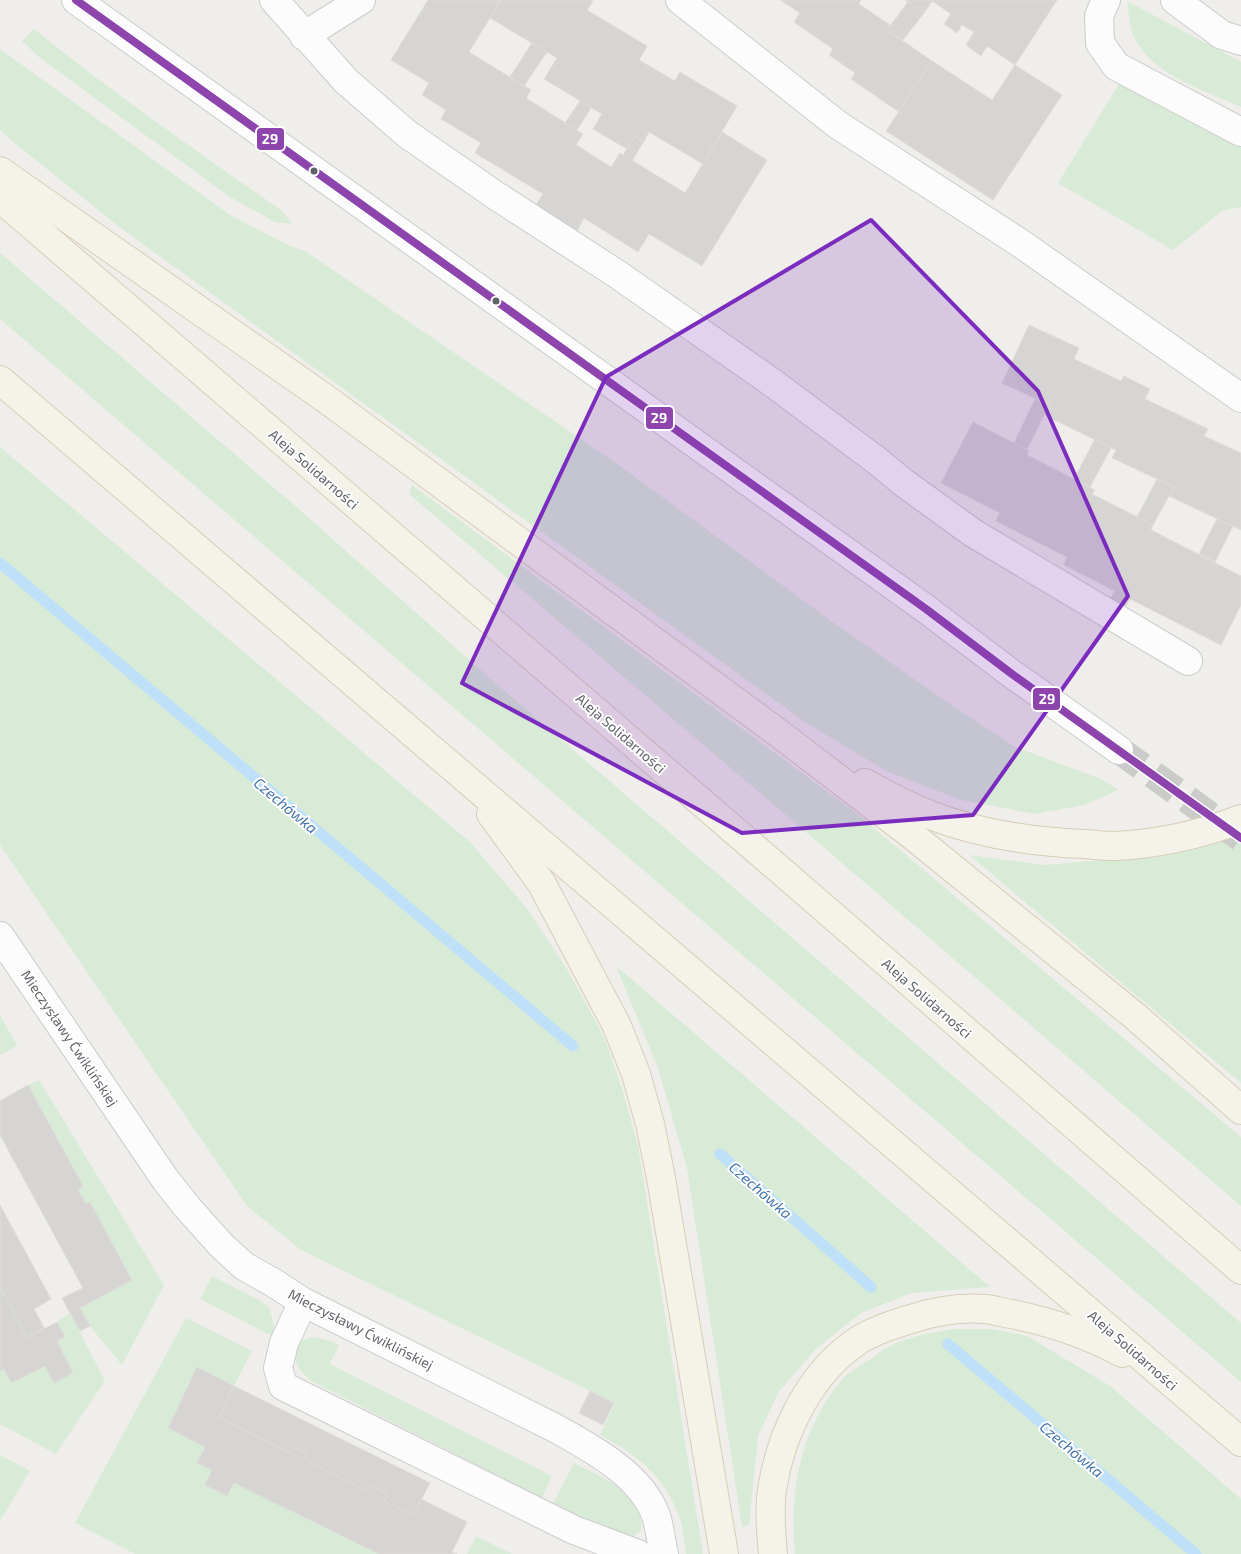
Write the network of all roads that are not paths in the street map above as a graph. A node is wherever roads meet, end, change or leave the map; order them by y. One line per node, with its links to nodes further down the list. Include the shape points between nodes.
1 (76, 0): 16 (street)
2 (274, 0): 7 (street)
3 (361, 0): 7 (street)
4 (680, 0): 13 (street, via 838,125 1020,243)
5 (1106, 0): 9 (street, via 1099,16 1100,42 1116,66)
6 (1175, 0): 8 (street, via 1222,35)
7 (304, 36): 14 (street, via 346,81 407,134 618,274 770,381 973,534)
8 (1241, 41)
9 (1241, 132)
10 (0, 171): 15 (main road, via 326,399)
11 (0, 198): 21 (main road, Aleja Solidarności)
12 (0, 380): 17 (main road, Aleja Solidarności)
13 (1241, 398)
14 (1188, 661)
15 (781, 735): 18 (main road, via 888,796 930,815 981,831 1062,844 1115,846 1194,833); 20 (main road, via 914,836 1136,1017)
16 (1119, 750)
17 (465, 778): 23 (main road, Aleja Solidarności); 27 (main road, via 542,884 617,1026 636,1074 661,1178)
18 (1241, 818)
19 (0, 936): 22 (street, Mieczysławy Ćwiklińskiej, via 192,1214 244,1266)
20 (1241, 1110)
21 (1241, 1270)
22 (303, 1302): 25 (street, via 284,1343 278,1368 283,1386 574,1530); 26 (street, Mieczysławy Ćwiklińskiej, via 592,1449 623,1472 645,1494 656,1516)
23 (1165, 1378): 24 (main road, Aleja Solidarności); 28 (main road, via 1072,1330 987,1309 925,1314 891,1325 859,1340 833,1361 799,1407 785,1436 772,1492)
24 (1241, 1442)
25 (638, 1554)
26 (664, 1554)
27 (724, 1554)
28 (773, 1554)

